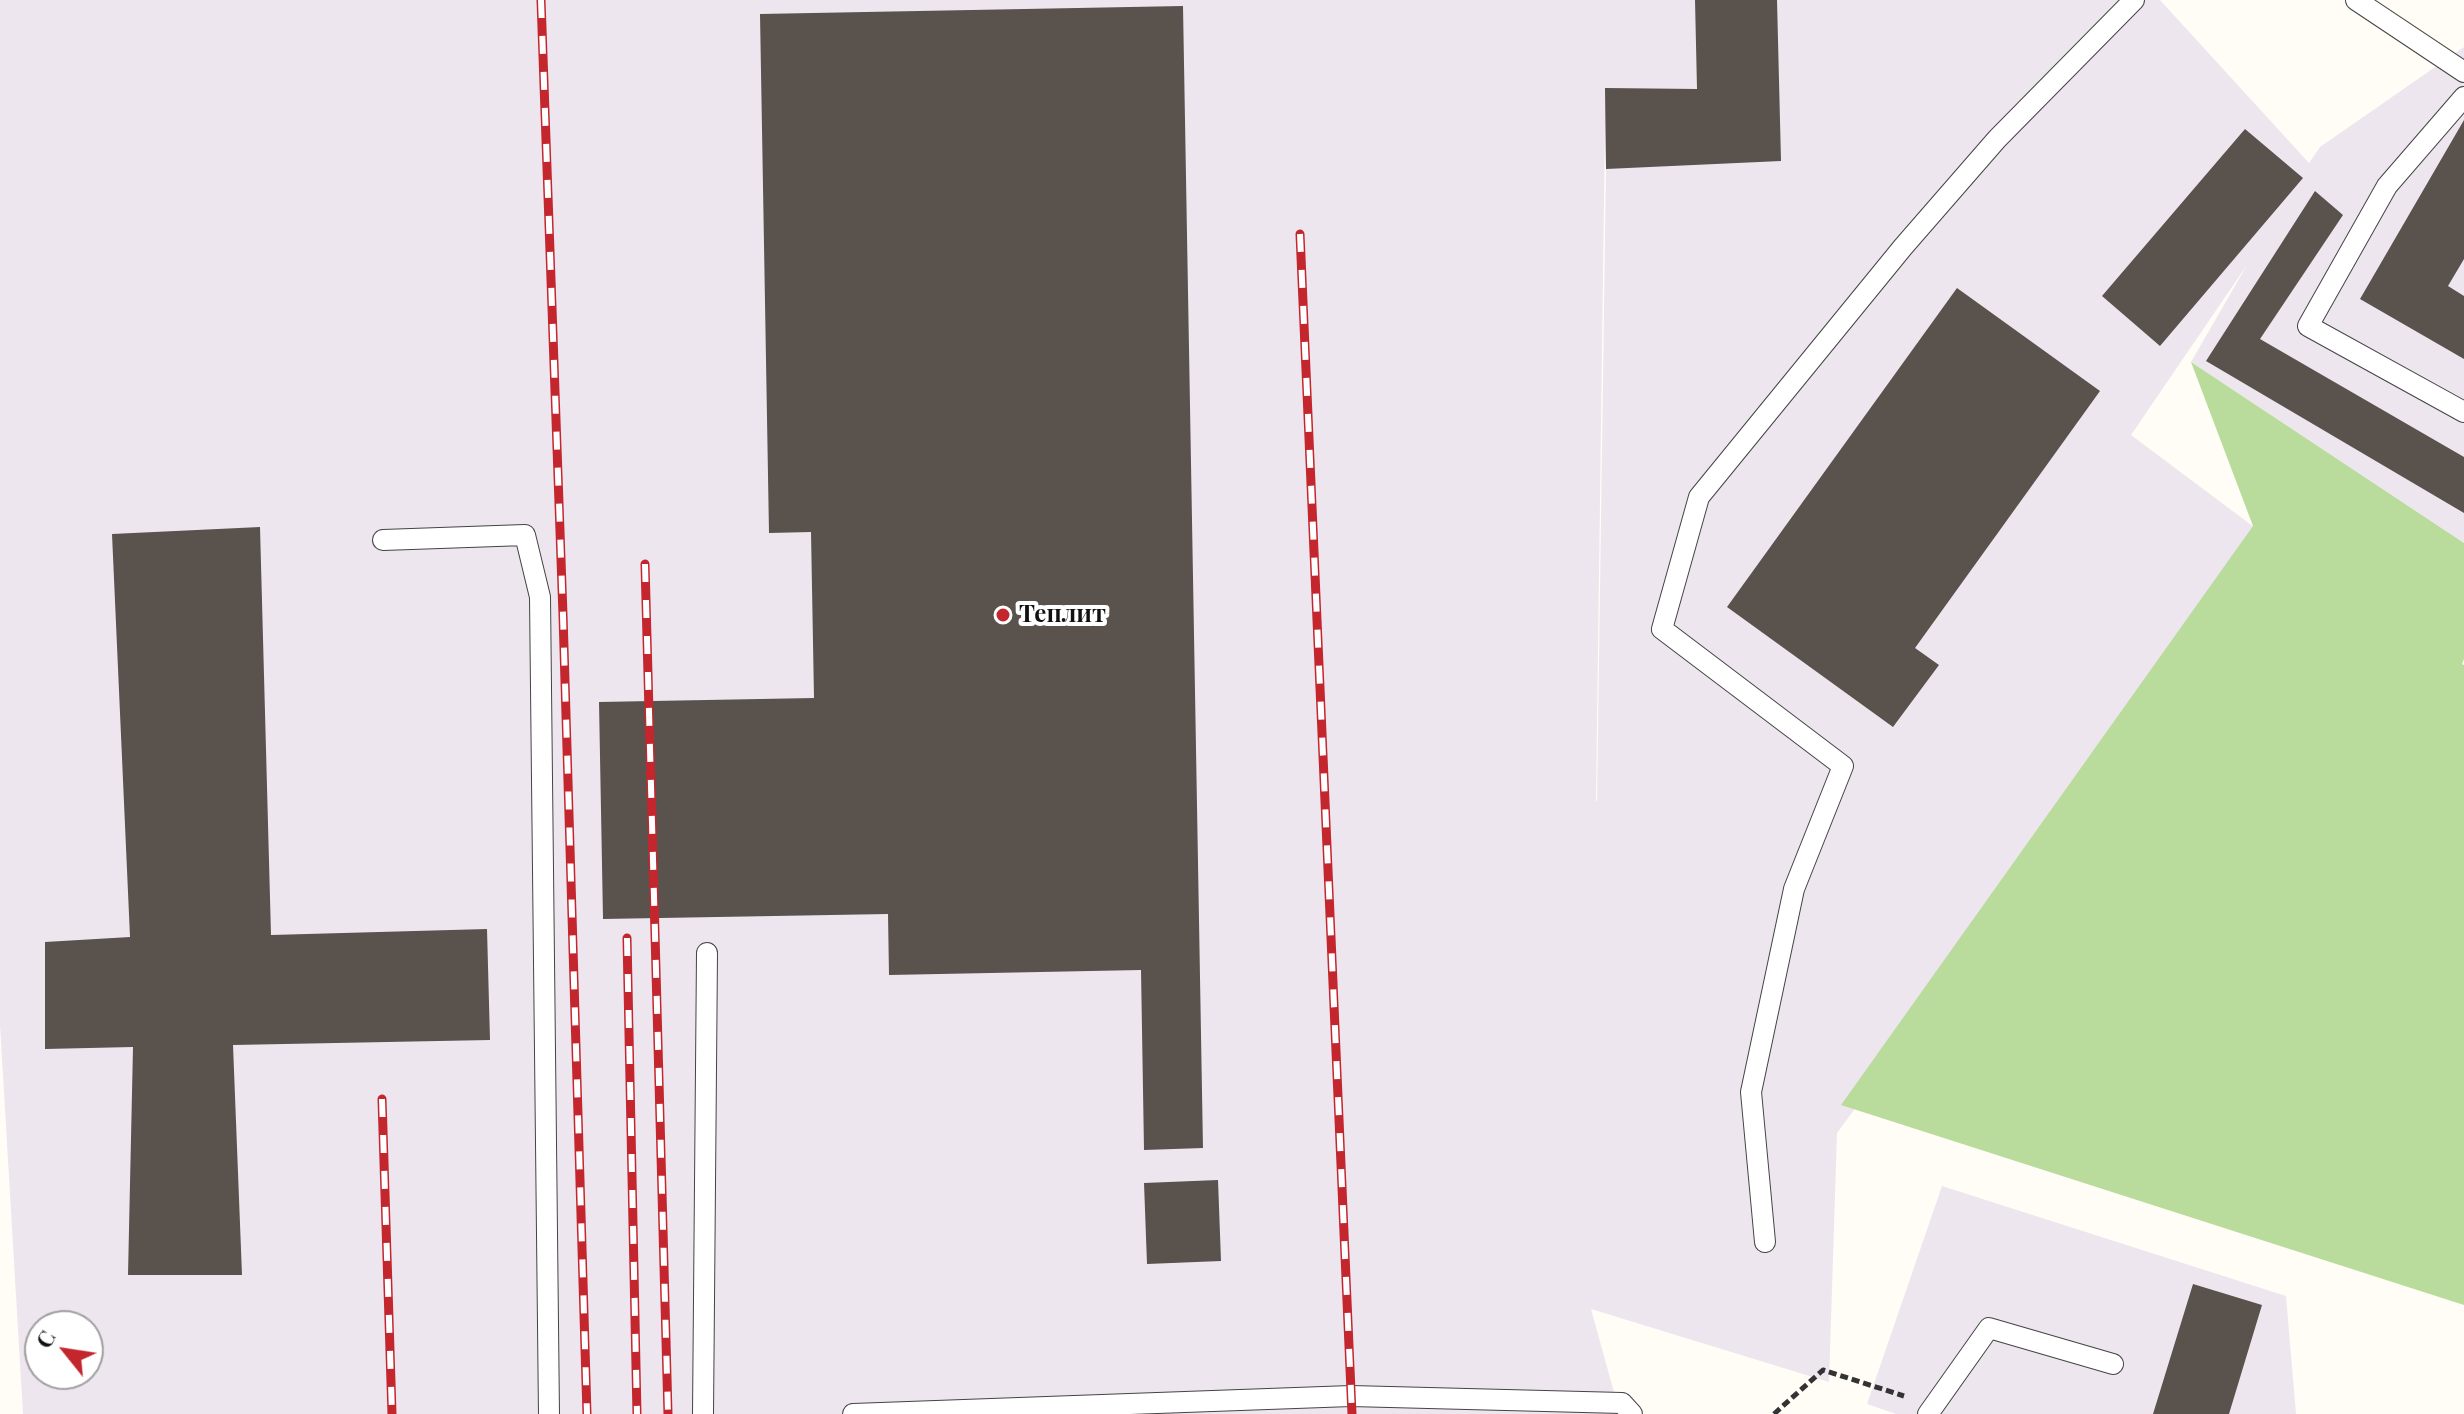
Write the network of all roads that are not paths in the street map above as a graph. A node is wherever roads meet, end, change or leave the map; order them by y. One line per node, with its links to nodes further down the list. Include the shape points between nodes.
1 (2134, 0): 8 (lane, via 1997,139 1699,497 1662,629 1843,766 1794,889 1751,1092)
2 (2356, 0): 3 (lane)
3 (2464, 72)
4 (2464, 97): 5 (lane, via 2387,186 2308,326)
5 (2464, 412)
6 (383, 540): 11 (lane, via 525,535 540,597)
7 (707, 953): 12 (lane)
8 (1765, 1242)
9 (2113, 1364): 10 (lane, via 1989,1328)
10 (1931, 1410)
11 (549, 1414)
12 (703, 1414)
13 (853, 1414): 14 (lane, via 1351,1396 1622,1403)
14 (1632, 1414)

